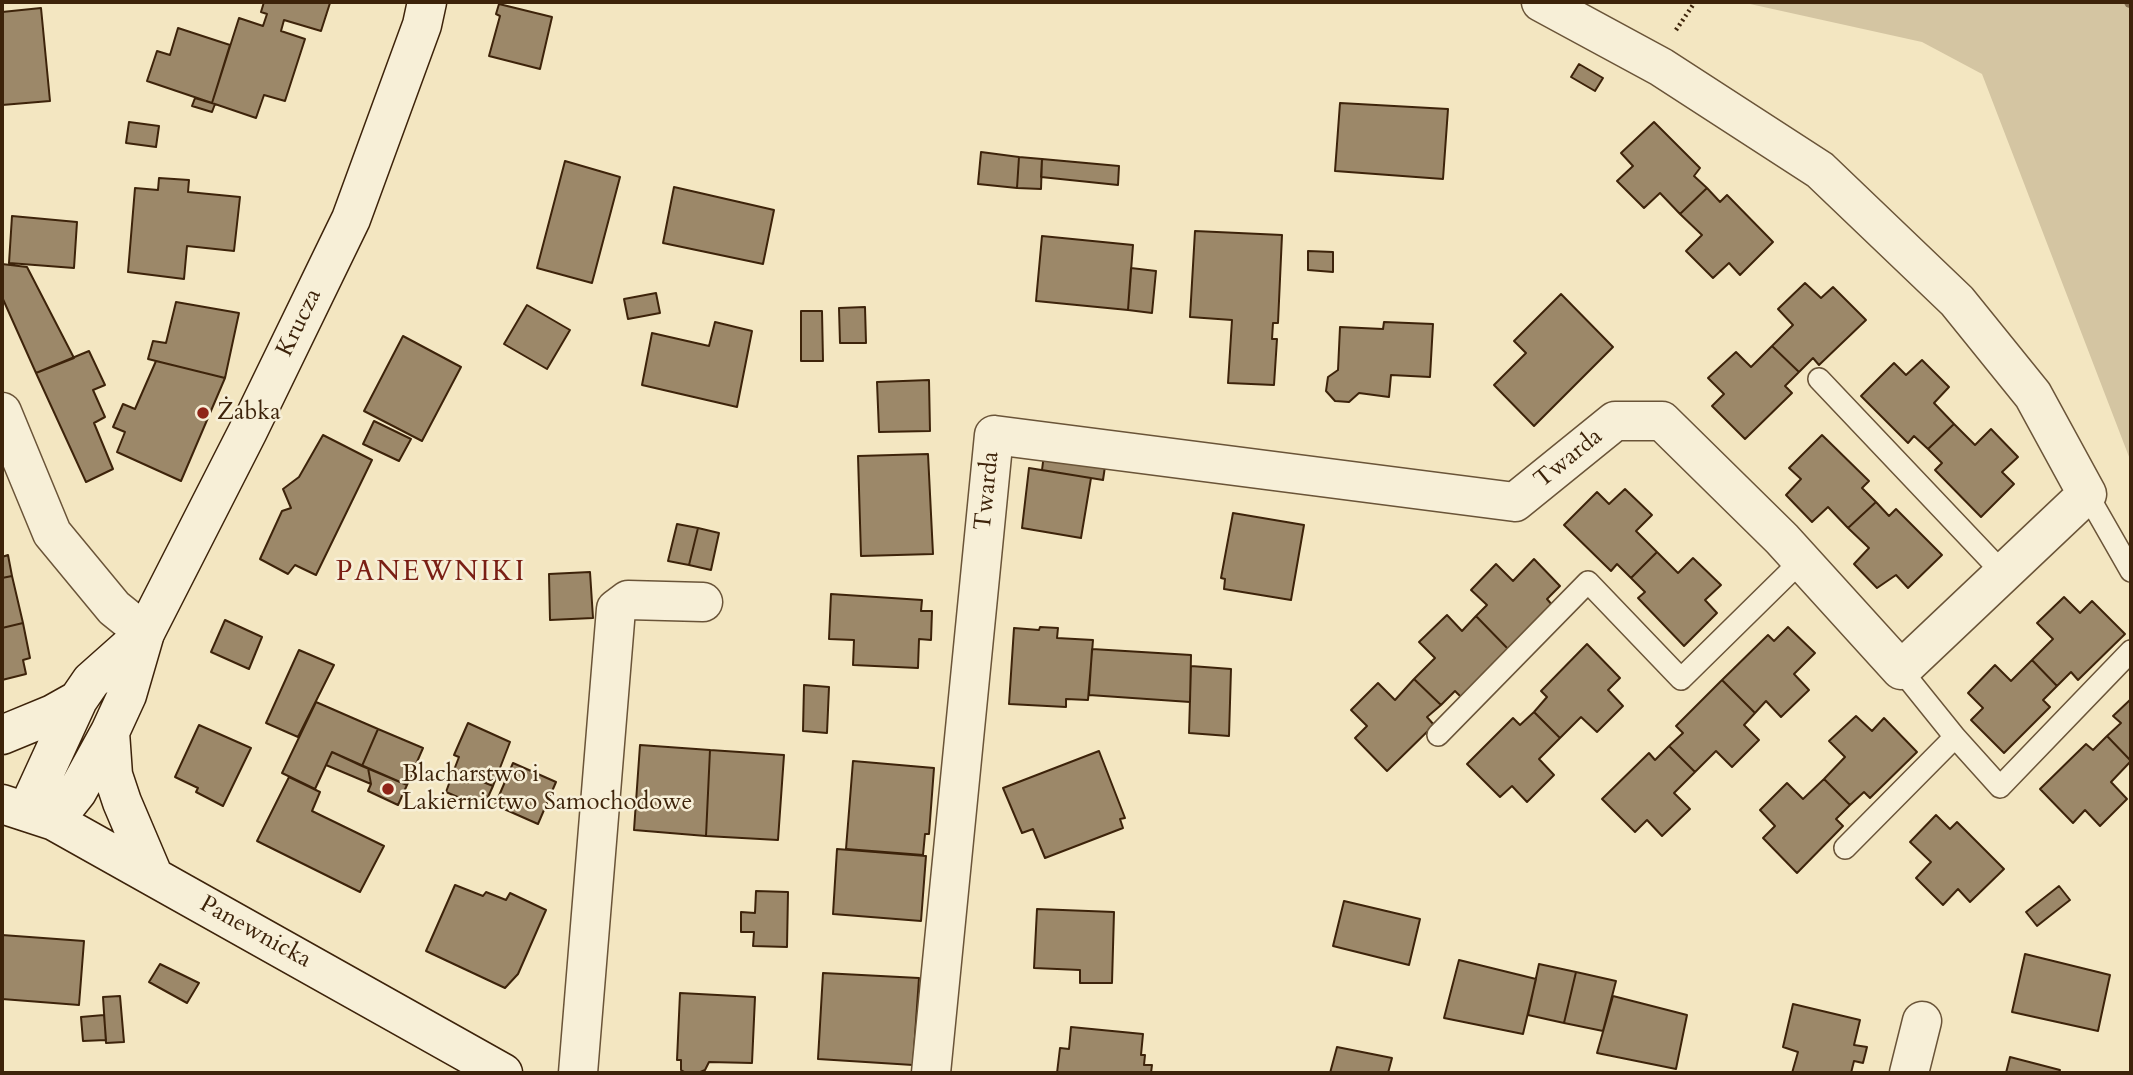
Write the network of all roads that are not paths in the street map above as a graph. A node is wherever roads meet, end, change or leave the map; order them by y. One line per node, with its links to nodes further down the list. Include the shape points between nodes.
1 (427, 2): 10 (street, Krucza, via 351,219)
2 (1541, 2): 5 (street, via 1661,67 1820,170 1957,301 2033,395)
3 (1819, 379): 8 (lane)
4 (2, 412): 10 (street, via 52,533 114,608)
5 (2087, 494): 7 (lane); 8 (street)
6 (1801, 561): 12 (street, Twarda); 16 (lane, via 1681,679 1588,582); 24 (street, Twarda, via 1662,421 1615,421 1515,502 994,435)
7 (2131, 571)
8 (2003, 573): 12 (street)
9 (703, 602): 23 (street, via 628,600 616,609)
10 (145, 633): 13 (street, Krucza, via 91,681); 14 (street, Krucza, via 127,695)
11 (2131, 651): 17 (lane, via 2000,787)
12 (1900, 670): 17 (lane)
13 (78, 701): 15 (street); 18 (street, Krucza)
14 (110, 732): 18 (street, Krucza, via 77,792); 20 (street, via 113,775)
15 (2, 735)
16 (1438, 735)
17 (1955, 737): 19 (lane)
18 (28, 812): 20 (street, Panewnicka)
19 (1845, 848)
20 (153, 875): 22 (street, Panewnicka)
21 (1922, 1021): 25 (street)
22 (503, 1073)
23 (578, 1073)
24 (931, 1073)
25 (1909, 1073)

